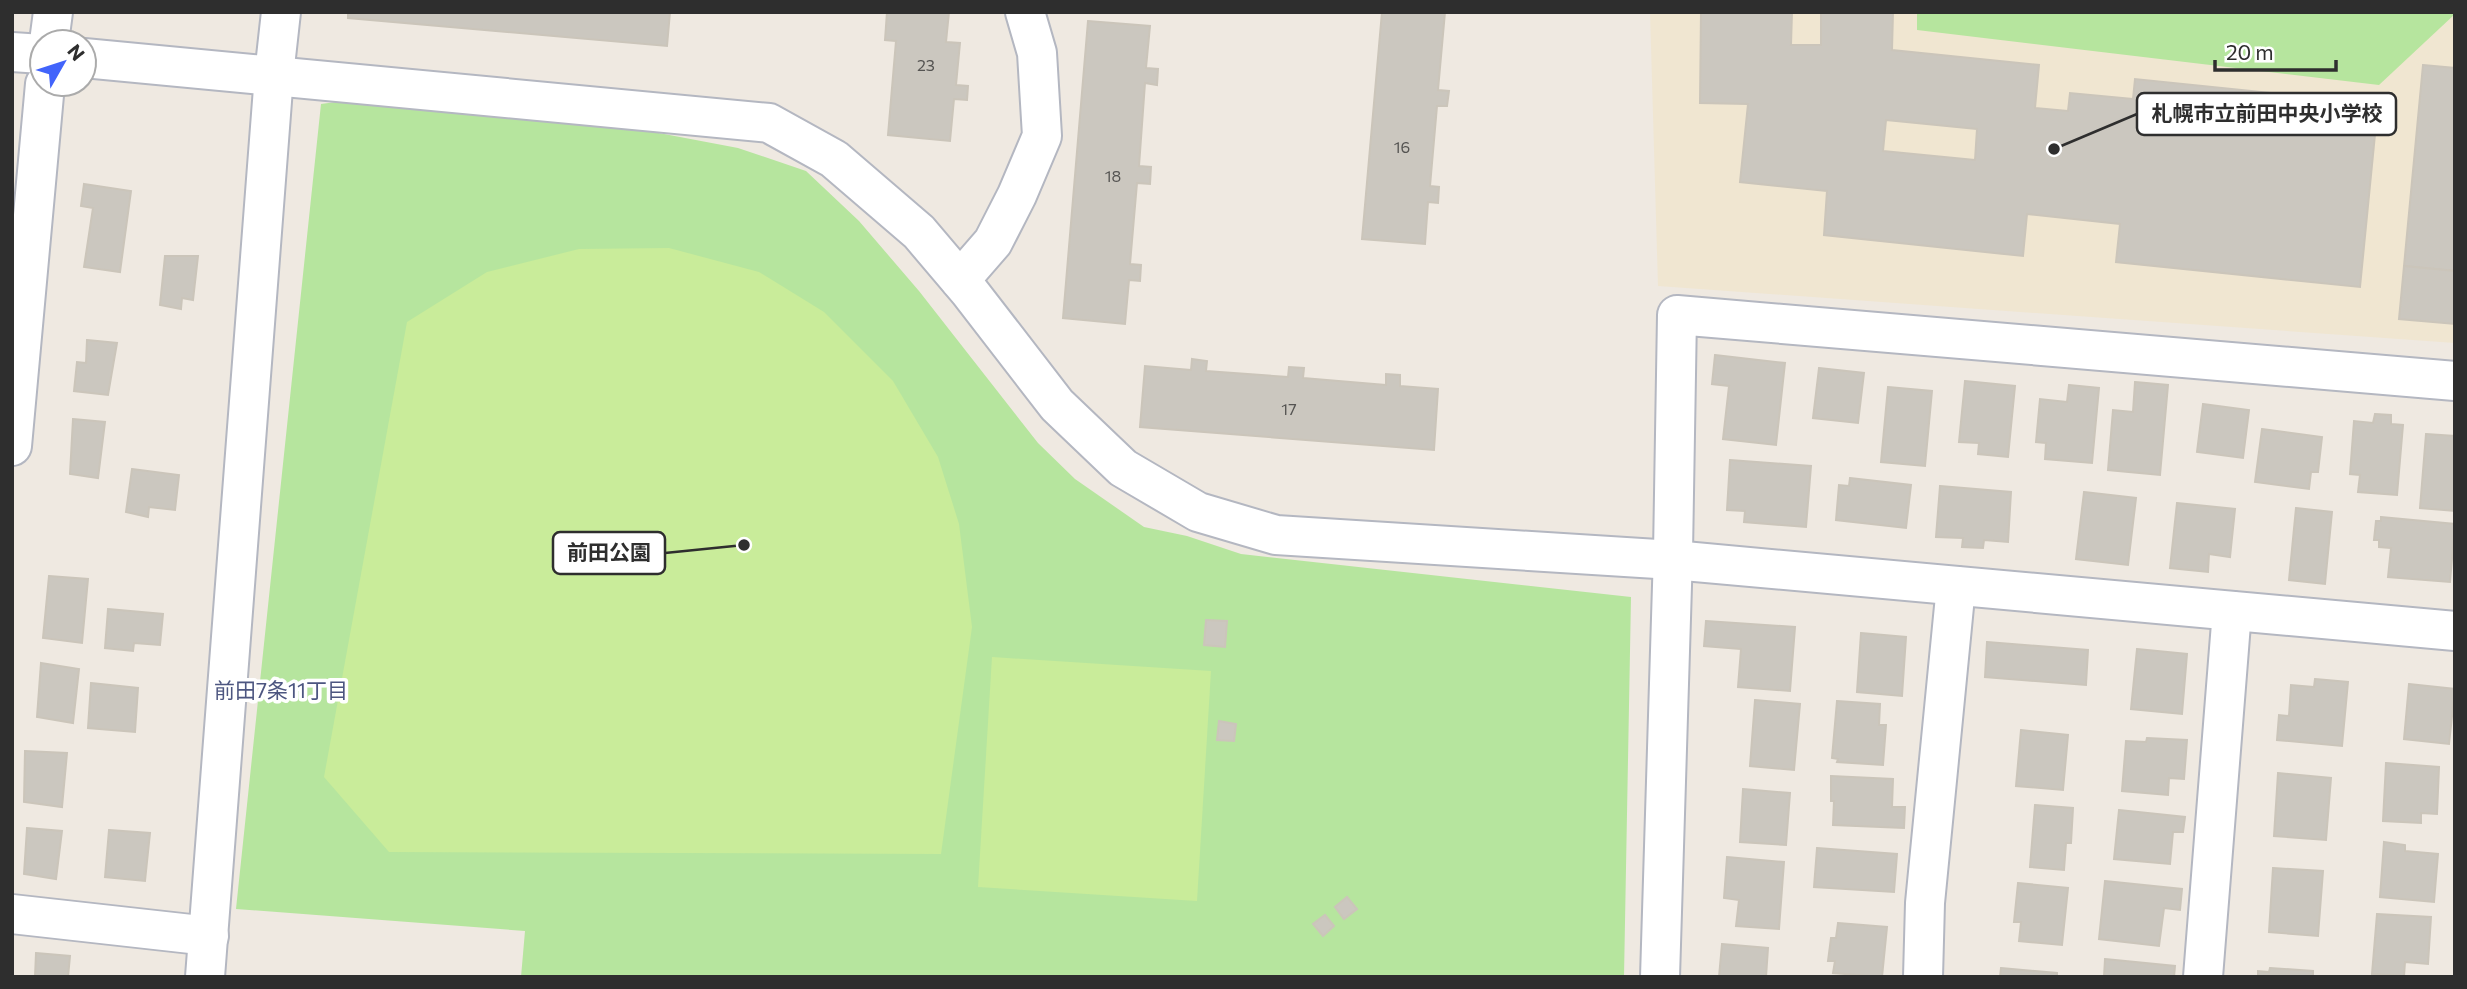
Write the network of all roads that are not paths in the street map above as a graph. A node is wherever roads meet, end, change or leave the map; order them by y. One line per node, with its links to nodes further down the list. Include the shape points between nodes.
1 (281, 12): 4 (street)
2 (1025, 12): 6 (street, via 1037,53 1042,136 993,242)
3 (98, 59): 4 (street)
4 (274, 75): 6 (street, via 769,122 834,159 919,232); 14 (street)
5 (44, 98): 8 (street)
6 (960, 280): 9 (street, via 1066,414 1123,468 1198,512 1276,535)
7 (2455, 381): 9 (street, via 1677,315)
8 (12, 446)
9 (1673, 560): 10 (street); 16 (street)
10 (1956, 586): 11 (street); 17 (street, via 1925,903)
11 (2232, 611): 12 (street); 18 (street)
12 (2455, 631)
13 (12, 914): 14 (street)
14 (209, 936): 15 (street)
15 (205, 977)
16 (1660, 977)
17 (1923, 977)
18 (2203, 977)

